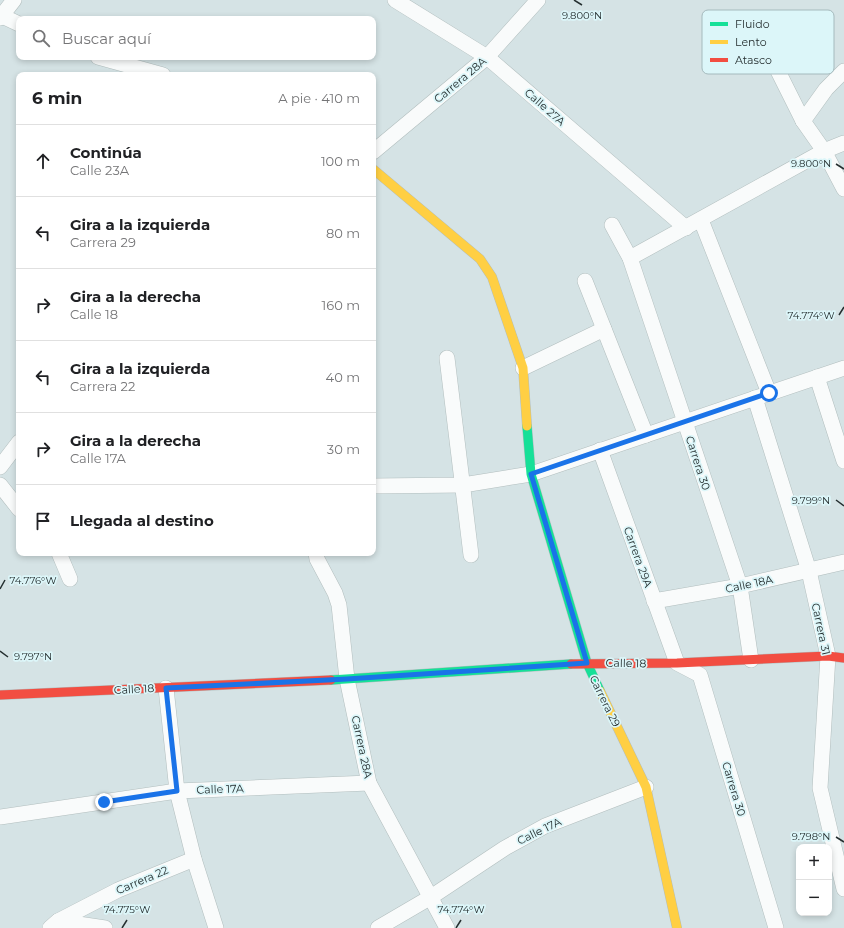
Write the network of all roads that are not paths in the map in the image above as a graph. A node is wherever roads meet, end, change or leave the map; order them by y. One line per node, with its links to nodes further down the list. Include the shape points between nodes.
1 (14, 0): 4 (street)
2 (395, 0): 6 (street, Calle 27A)
3 (538, 0): 6 (street, Carrera 28A)
4 (1, 16): 5 (street)
5 (16, 23)
6 (487, 57): 13 (street, Carrera 28A); 19 (street, Calle 27A)
7 (109, 60): 9 (street)
8 (844, 71): 11 (street, via 826,89)
9 (152, 72)
10 (780, 74): 11 (street)
11 (803, 121): 14 (street)
12 (844, 143): 14 (street)
13 (376, 150)
14 (824, 151): 16 (street); 17 (street)
15 (376, 172): 24 (street, Carrera 29, via 480,259 492,277)
16 (844, 189)
17 (701, 220): 19 (street); 27 (street)
18 (612, 226): 20 (street, Carrera 30)
19 (686, 228): 20 (street)
20 (630, 258): 28 (street, Carrera 30)
21 (585, 281): 22 (street)
22 (604, 329): 24 (street); 29 (street)
23 (447, 358): 37 (street)
24 (523, 368): 34 (street, Carrera 29)
25 (844, 368): 26 (street)
26 (817, 376): 27 (street); 32 (street)
27 (762, 395): 28 (street); 43 (street, Carrera 31)
28 (685, 422): 29 (street); 45 (street, Carrera 30)
29 (646, 435): 31 (street)
30 (16, 446): 33 (street)
31 (600, 450): 34 (street); 46 (street, Carrera 29A)
32 (844, 461)
33 (0, 467)
34 (531, 474): 37 (street); 50 (street, Carrera 29)
35 (0, 485): 38 (street)
36 (376, 486): 37 (street)
37 (463, 486): 39 (street)
38 (16, 504)
39 (471, 555)
40 (60, 556): 44 (street)
41 (317, 556): 52 (street, Carrera 28A, via 339,605)
42 (844, 562): 43 (street, Calle 18A)
43 (809, 571): 45 (street, Calle 18A); 47 (street, Carrera 31)
44 (70, 579)
45 (740, 586): 46 (street, Calle 18A); 49 (street, Carrera 30)
46 (654, 601): 51 (street, Carrera 29A)
47 (828, 656): 48 (street, Calle 18); 49 (street, Calle 18); 60 (street, Carrera 31, via 820,788)
48 (844, 658)
49 (751, 660): 51 (street, Calle 18)
50 (587, 663): 51 (street, Calle 18); 52 (street, Calle 18); 56 (street, Carrera 29)
51 (677, 663): 68 (street, Carrera 30, via 700,675)
52 (347, 679): 53 (street, Calle 18); 55 (street, Carrera 28A)
53 (166, 688): 54 (street, Calle 18); 57 (street)
54 (0, 696)
55 (369, 783): 57 (street, Calle 17A); 61 (street, Carrera 28A)
56 (646, 787): 61 (street, Calle 17A, via 545,826 504,848); 67 (street, Carrera 29)
57 (177, 791): 58 (street, Calle 17A); 59 (street)
58 (0, 817)
59 (194, 859): 62 (street, Carrera 22, via 118,890); 64 (street)
60 (844, 889)
61 (431, 897): 65 (street, Calle 17A); 66 (street, Carrera 28A)
62 (54, 924): 63 (street)
63 (105, 928)
64 (216, 928)
65 (378, 928)
66 (447, 928)
67 (677, 928)
68 (776, 928)

